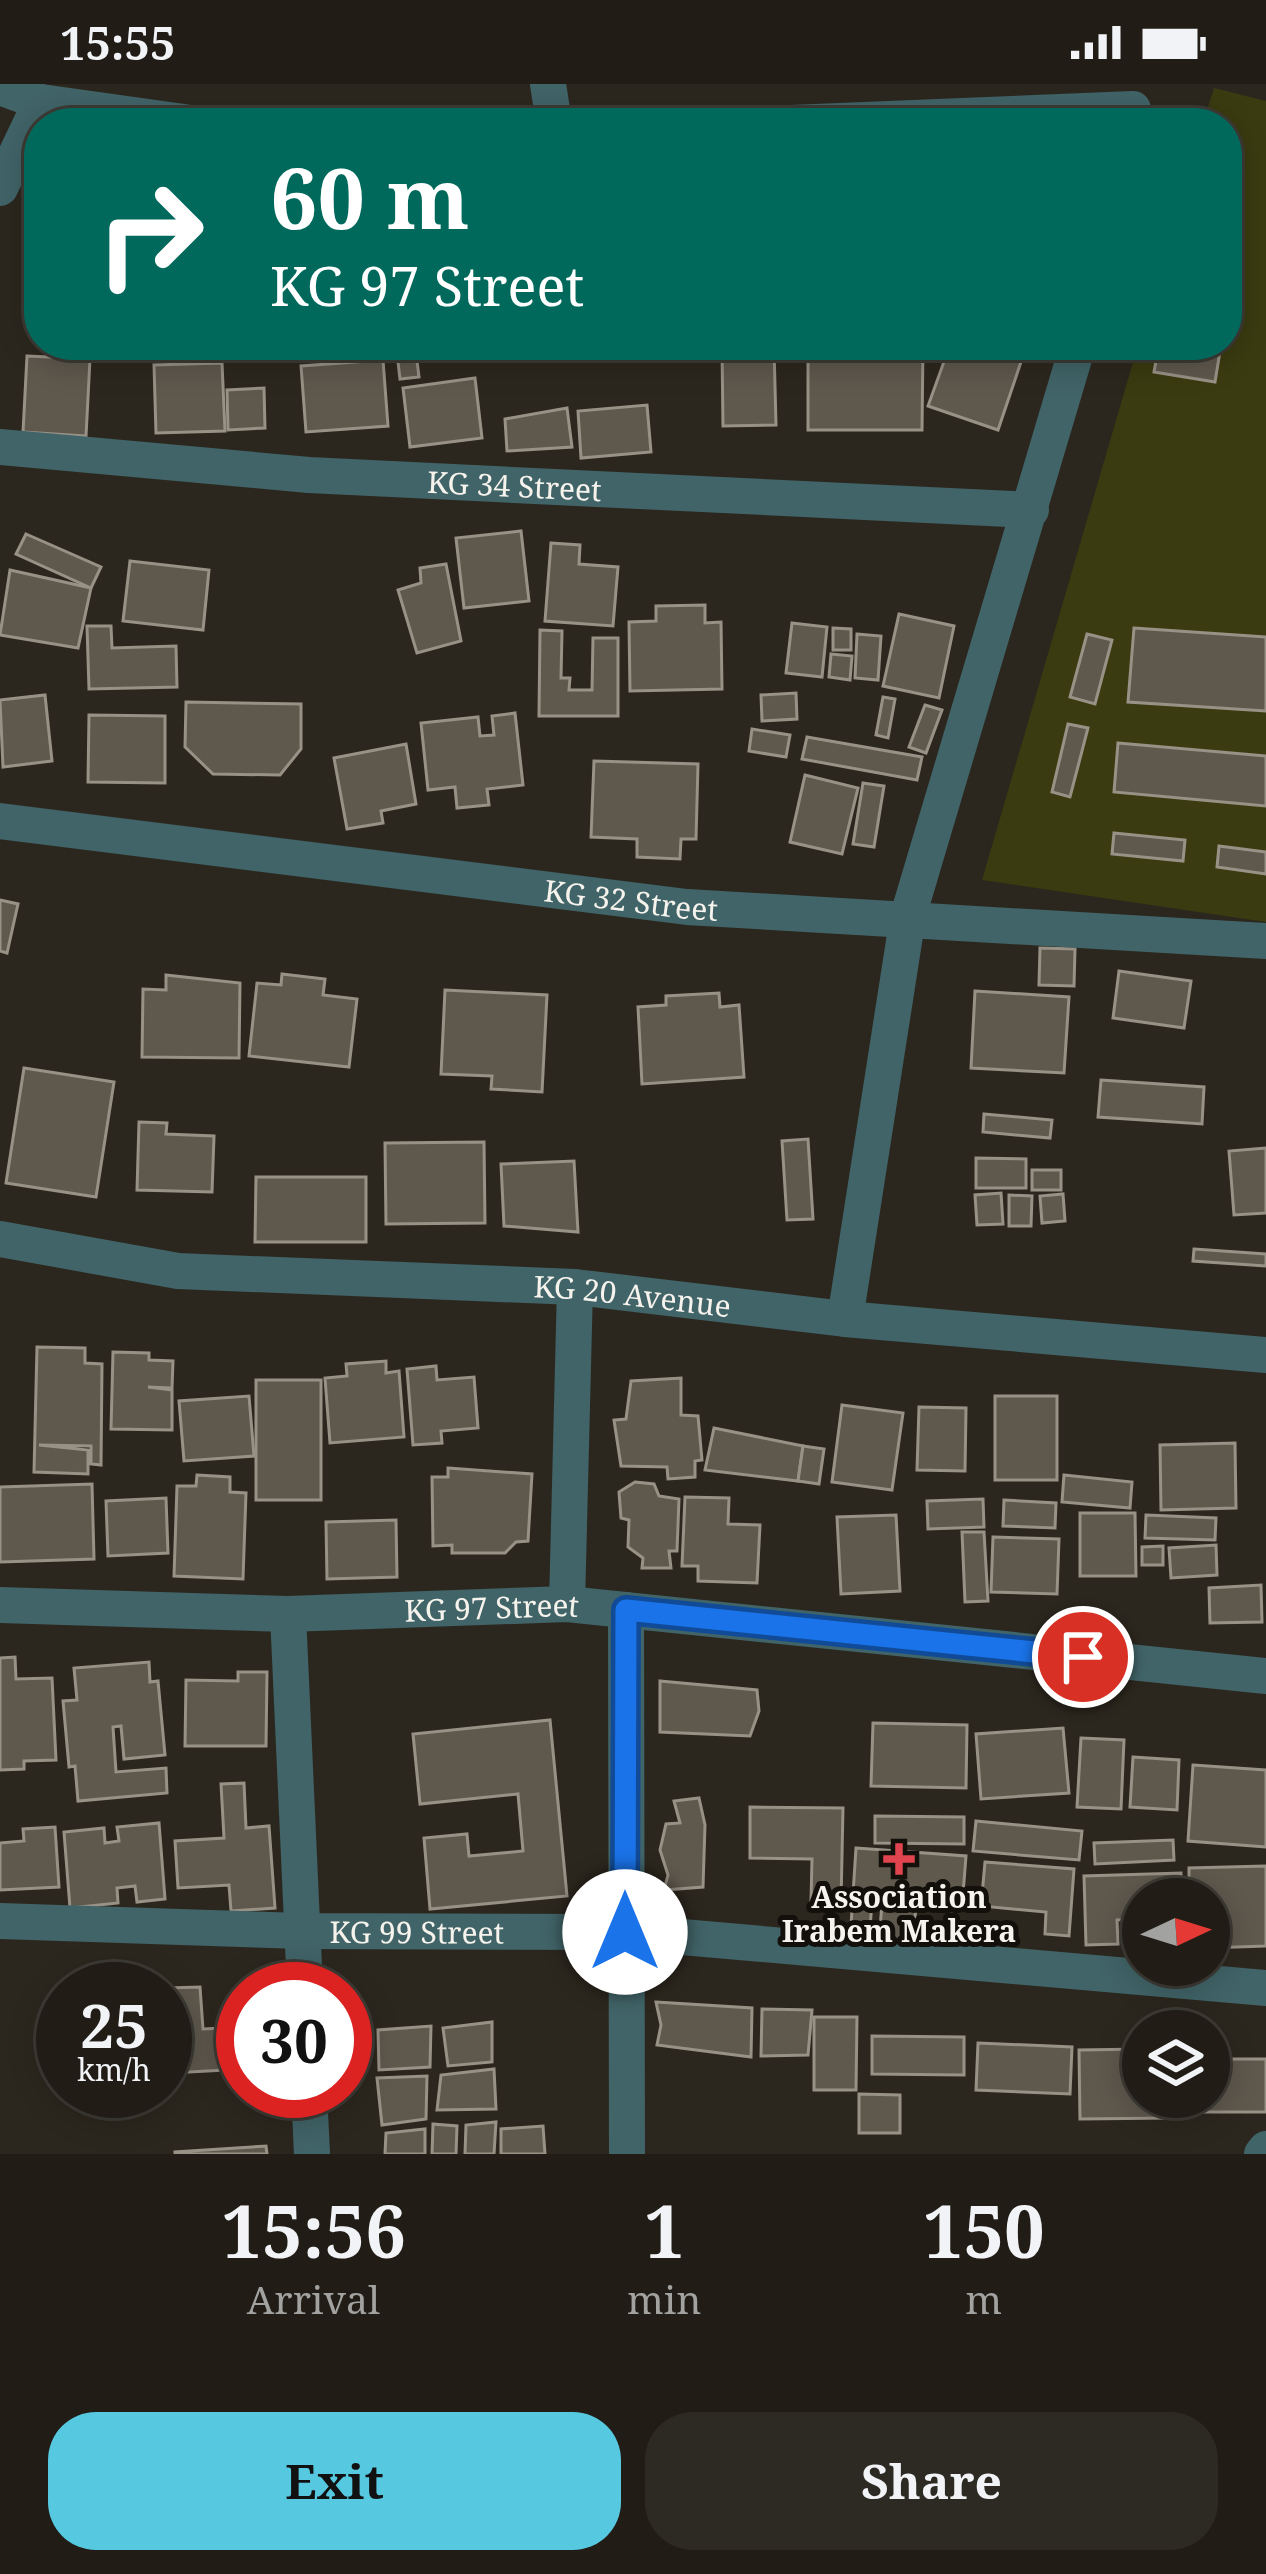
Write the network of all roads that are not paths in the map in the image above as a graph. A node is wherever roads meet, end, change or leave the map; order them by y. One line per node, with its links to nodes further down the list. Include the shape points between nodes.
1 (0, 87): 2 (street)
2 (41, 102): 4 (street); 5 (street)
3 (1134, 105): 6 (street)
4 (38, 108)
5 (84, 108)
6 (1077, 108)
7 (24, 138): 8 (street)
8 (0, 188)
9 (1074, 360): 11 (street)
10 (0, 447): 11 (street, KG 34 Street, via 309,475)
11 (1031, 510): 13 (street)
12 (0, 821): 13 (street, KG 32 Street, via 687,907)
13 (908, 916): 14 (street, KG 32 Street); 17 (street)
14 (1266, 941)
15 (0, 1239): 16 (street, KG 20 Avenue, via 178,1271)
16 (575, 1287): 17 (street, KG 20 Avenue); 19 (street)
17 (845, 1319): 18 (street, KG 20 Avenue)
18 (1266, 1355)
19 (567, 1604): 21 (street, KG 97 Street); 22 (street, KG 97 Street)
20 (0, 1605): 22 (street, KG 97 Street)
21 (626, 1610): 23 (street, KG 97 Street); 26 (street)
22 (288, 1613): 25 (street)
23 (1266, 1676)
24 (0, 1921): 25 (street, KG 99 Street)
25 (302, 1931): 26 (street, KG 99 Street); 27 (street)
26 (625, 1932): 28 (street, KG 99 Street); 31 (street)
27 (304, 1962)
28 (1266, 1988)
29 (310, 2118): 30 (street)
30 (312, 2154)
31 (627, 2154)

